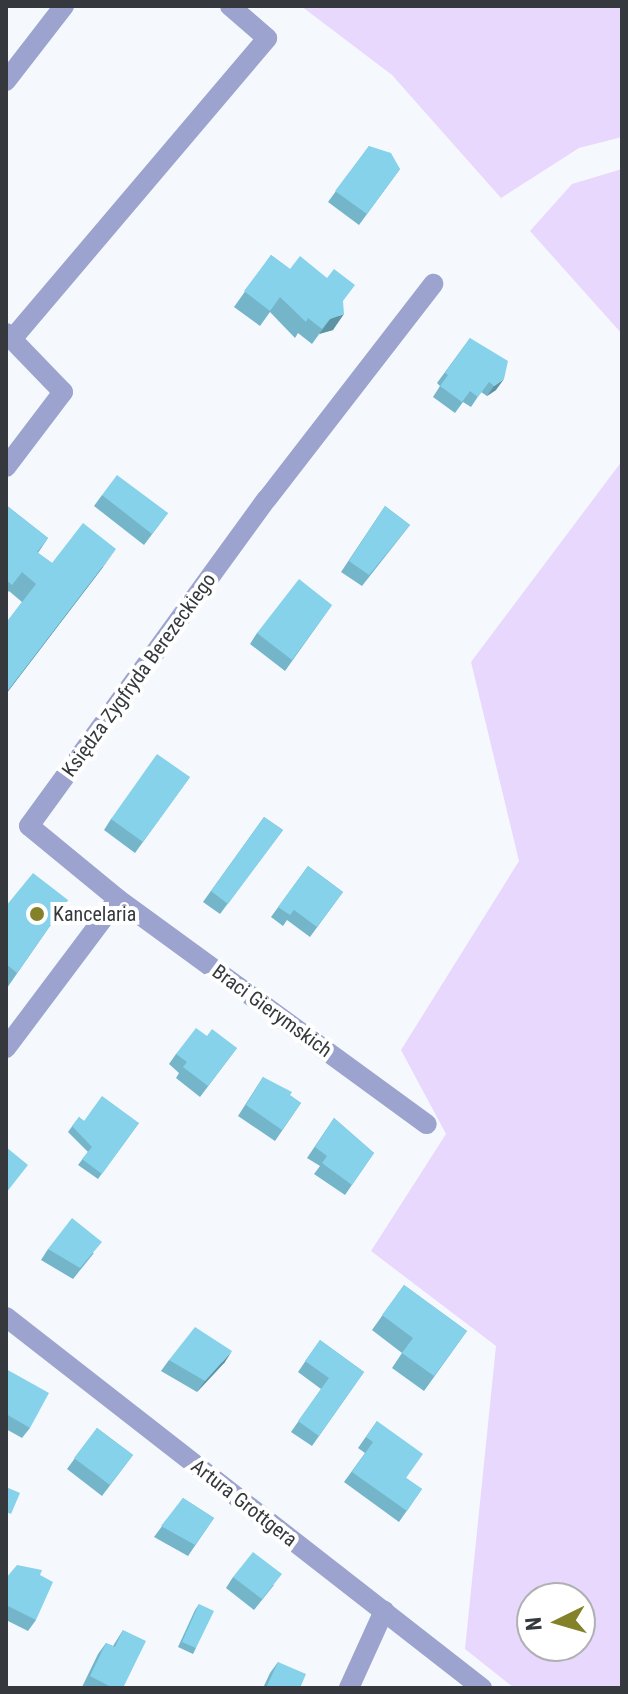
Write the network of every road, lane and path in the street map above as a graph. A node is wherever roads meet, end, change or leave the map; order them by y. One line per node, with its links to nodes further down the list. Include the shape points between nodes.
1 (64, 6): 3 (street)
2 (230, 6): 5 (street, via 267,38)
3 (6, 81)
4 (433, 284): 7 (street, Księdza Zygfryda Berezeckiego, via 276,487 29,826)
5 (10, 335): 6 (street, via 63,392)
6 (6, 467)
7 (118, 899): 8 (street); 9 (street, Braci Gierymskich)
8 (6, 1048)
9 (427, 1124)
10 (6, 1317): 11 (street, Artura Grottgera)
11 (384, 1611): 12 (street); 13 (street, Artura Grottgera)
12 (349, 1688)
13 (482, 1688)

